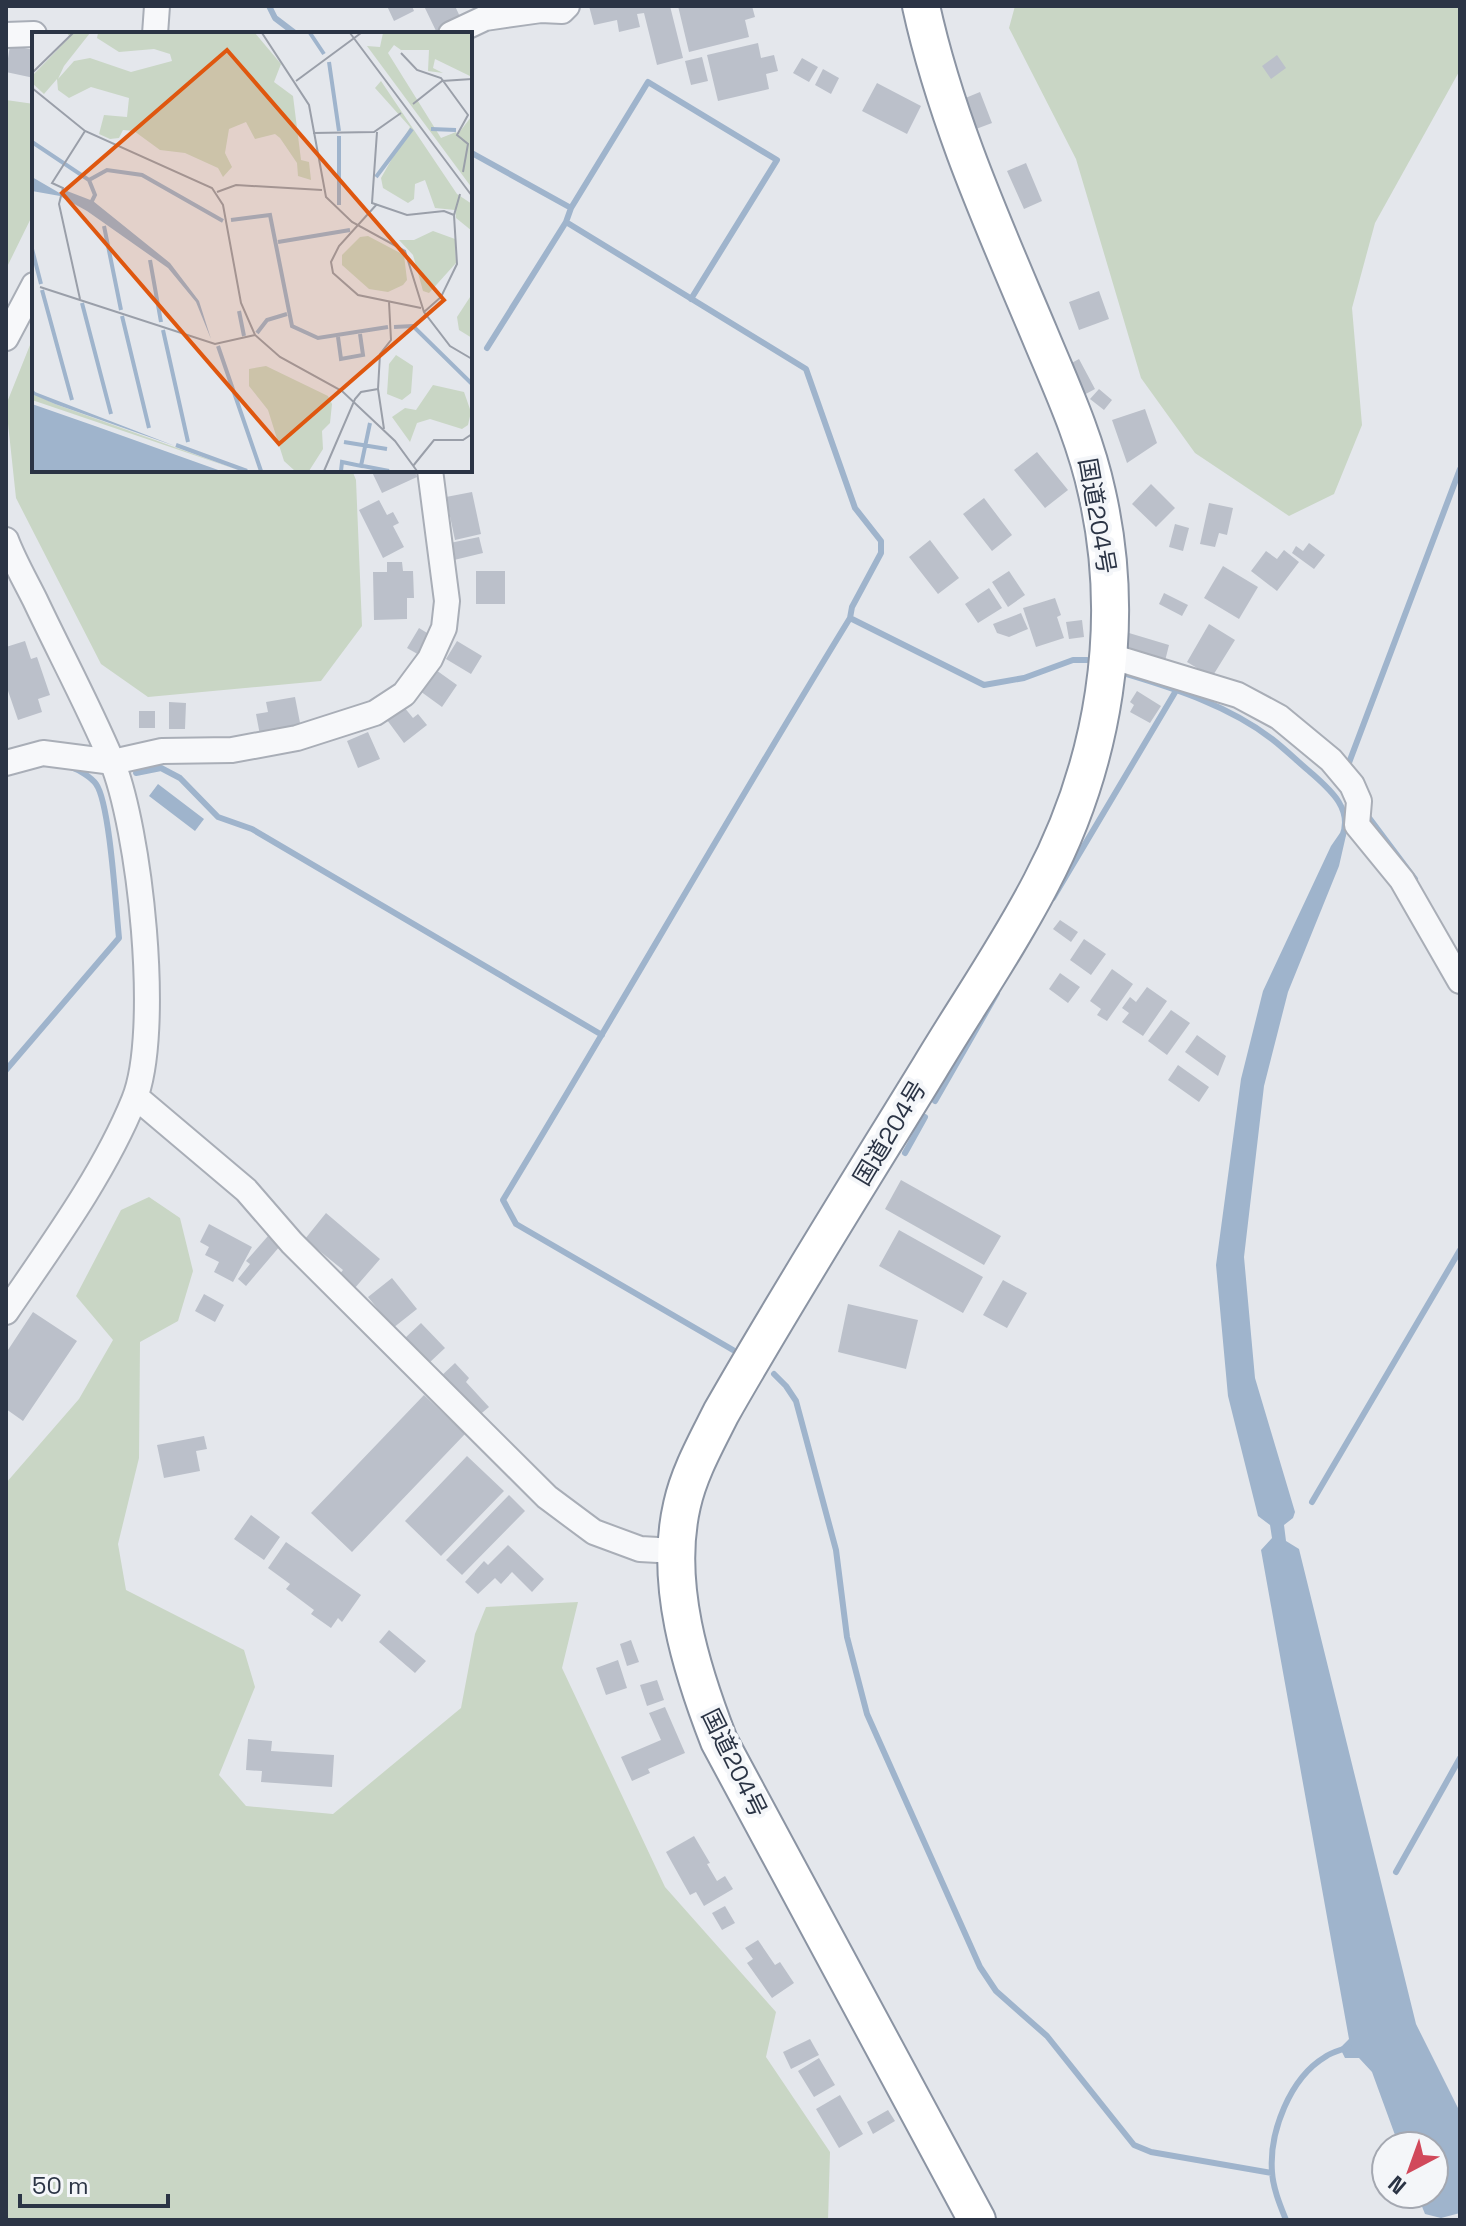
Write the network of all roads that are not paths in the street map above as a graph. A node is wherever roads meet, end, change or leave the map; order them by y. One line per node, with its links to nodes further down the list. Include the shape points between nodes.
1 (157, 6): 4 (street)
2 (567, 6): 5 (street, via 562,11 485,18)
3 (921, 6): 12 (highway, 国道204号, via 948,108 1080,433 1098,494 1107,555)
4 (153, 32)
5 (455, 32)
6 (32, 34): 7 (street)
7 (6, 35)
8 (32, 289): 9 (street)
9 (6, 338)
10 (430, 472): 13 (street, via 447,601 444,628 430,659 404,694 375,713 297,738 232,750 162,751)
11 (6, 540): 13 (street)
12 (1110, 656): 15 (street, via 1238,695 1279,717 1331,760 1352,785 1357,825 1402,880); 18 (highway, 国道204号, via 1082,788 1041,884 721,1413 682,1504)
13 (113, 762): 14 (street, via 43,753); 16 (street, via 140,895 146,974 145,1045)
14 (6, 763)
15 (1460, 981)
16 (136, 1097): 17 (street, via 106,1159); 18 (street, via 246,1190 292,1243 547,1497 594,1532 640,1549)
17 (6, 1312)
18 (676, 1551): 19 (highway, 国道204号, via 688,1643 719,1741)
19 (977, 2220)

